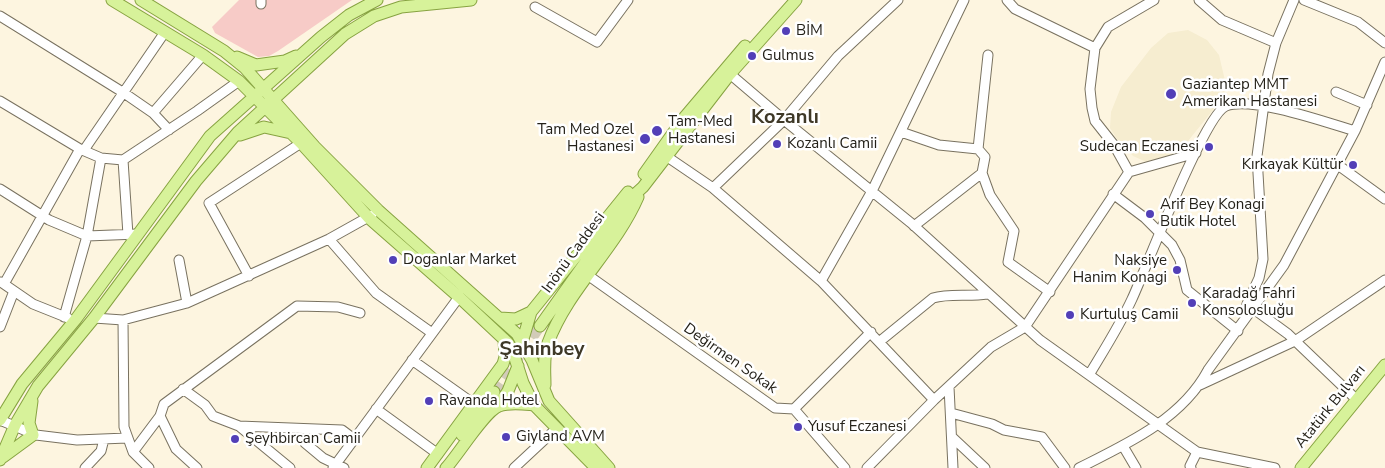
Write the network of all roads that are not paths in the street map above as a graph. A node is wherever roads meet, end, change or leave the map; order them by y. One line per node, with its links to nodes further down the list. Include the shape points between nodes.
1 (112, 0): 17 (main road)
2 (142, 0): 21 (main road)
3 (376, 0): 23 (main road, via 349,15)
4 (471, 0): 28 (main road, via 401,7 374,16 345,34)
5 (628, 0): 15 (street, via 597,42)
6 (787, 0): 54 (main road, via 683,119)
7 (796, 0): 26 (main road)
8 (898, 0): 38 (street, via 824,70)
9 (964, 0): 41 (street)
10 (1007, 0): 20 (street, via 1016,9)
11 (1154, 0): 20 (street, via 1108,27)
12 (1199, 0): 18 (street, via 1222,20)
13 (1294, 0): 18 (street)
14 (1304, 0): 19 (street, via 1358,22)
15 (535, 7)
16 (0, 16): 30 (street)
17 (166, 32): 22 (main road); 30 (street)
18 (1276, 43): 35 (street)
19 (1385, 43)
20 (1095, 48): 52 (street, via 1090,90 1095,121 1114,144)
21 (224, 51): 23 (main road, via 256,64); 31 (main road, via 245,68)
22 (203, 55): 27 (main road); 36 (street)
23 (300, 55): 31 (main road)
24 (988, 55): 45 (street)
25 (1385, 62): 34 (street)
26 (730, 74): 38 (street); 48 (main road)
27 (239, 81): 31 (main road); 39 (street)
28 (292, 83): 33 (main road); 37 (main road, via 286,97)
29 (1336, 92): 34 (street)
30 (124, 93): 36 (street); 46 (street)
31 (259, 93): 33 (main road); 65 (main road, via 210,136)
32 (0, 101): 46 (street)
33 (270, 104): 37 (main road); 42 (main road); 43 (main road)
34 (1367, 104): 40 (street)
35 (1263, 107): 40 (street); 47 (street, via 1230,105 1220,110); 79 (street, via 1257,156 1263,250 1258,278 1247,304)
36 (153, 113): 39 (street)
37 (290, 117): 60 (main road)
38 (784, 120): 55 (street); 57 (street)
39 (169, 130): 50 (street)
40 (1355, 131): 51 (street)
41 (901, 132): 45 (street, via 939,145); 57 (street)
42 (291, 133): 43 (main road, via 264,127); 44 (main road)
43 (231, 139): 83 (main road, via 166,218)
44 (301, 143): 62 (main road); 69 (street, via 209,203)
45 (978, 148): 53 (street, via 985,157)
46 (82, 150): 49 (street); 61 (street)
47 (1196, 153): 52 (street); 64 (street)
48 (666, 156): 54 (main road); 55 (street)
49 (101, 158): 50 (street); 66 (street)
50 (123, 160): 65 (street)
51 (1338, 165): 59 (street); 79 (street, via 1284,265)
52 (1129, 172): 58 (street)
53 (982, 173): 63 (street); 75 (street, via 990,195 1014,231 1008,262)
54 (641, 185): 70 (main road, via 623,228); 80 (main road, via 612,210); 87 (main road, Inönü Caddesi)
55 (713, 188): 72 (street)
56 (0, 189): 61 (street)
57 (872, 191): 63 (street); 72 (street)
58 (1114, 194): 64 (street); 75 (street)
59 (1385, 199)
60 (378, 210): 62 (street); 84 (main road)
61 (43, 216): 66 (street); 73 (street)
62 (370, 218): 67 (street); 77 (main road)
63 (914, 226): 76 (street)
64 (1159, 231): 91 (street, via 1177,253 1187,290); 100 (street, via 1132,298)
65 (133, 234): 66 (street); 85 (main road)
66 (87, 236): 82 (street)
67 (329, 239): 69 (street); 92 (street, via 376,293)
68 (180, 260): 78 (street)
69 (249, 276): 78 (street)
70 (589, 276): 104 (main road, via 563,312 548,344); 113 (street, Değirmen Sokak, via 775,408)
71 (1385, 280): 94 (street)
72 (820, 281): 90 (street)
73 (2, 283): 74 (street)
74 (14, 291): 82 (street, via 33,304); 88 (street)
75 (1050, 292): 89 (street)
76 (988, 294): 89 (street); 96 (street, via 933,298)
77 (459, 297): 92 (street); 93 (main road)
78 (187, 303): 86 (street)
79 (1253, 309): 91 (street); 94 (street)
80 (531, 312): 84 (main road, via 516,319); 95 (main road)
81 (360, 313): 103 (street, via 338,307 297,306)
82 (64, 317): 85 (street)
83 (94, 318): 86 (street); 106 (main road)
84 (500, 318): 95 (main road)
85 (76, 319): 116 (main road, via 22,384)
86 (123, 320): 122 (street, via 124,427)
87 (540, 326)
88 (0, 327)
89 (1025, 327): 100 (street); 102 (street, via 991,347)
90 (871, 332): 96 (street); 113 (street)
91 (1238, 332): 101 (street)
92 (432, 333): 97 (street)
93 (504, 339): 99 (main road); 109 (main road, via 503,364)
94 (1296, 340): 101 (street); 108 (street)
95 (521, 341): 99 (main road); 104 (main road)
96 (879, 342): 107 (street)
97 (412, 360): 109 (street); 112 (street)
98 (1385, 365): 108 (main road, Atatürk Bulvarı)
99 (518, 368): 110 (main road); 111 (main road)
100 (1089, 375): 117 (street)
101 (1200, 385): 117 (street)
102 (948, 387): 107 (street); 114 (street)
103 (183, 389): 115 (street, via 164,404); 119 (street, via 205,405 213,416)
104 (545, 390): 142 (main road, via 558,412)
105 (494, 392): 138 (main road)
106 (33, 395): 118 (main road); 121 (main road, via 29,423)
107 (934, 400): 144 (street)
108 (1357, 400): 152 (main road, Atatürk Bulvarı)
109 (474, 404): 130 (main road)
110 (534, 405): 111 (main road, via 515,403); 120 (main road)
111 (498, 406): 139 (main road)
112 (376, 409): 125 (street); 130 (street)
113 (794, 409): 143 (street)
114 (951, 413): 123 (street); 147 (street, via 1004,430 1042,437)
115 (160, 416): 128 (street); 135 (street, via 176,449)
116 (0, 420): 118 (street)
117 (1160, 424): 127 (street); 129 (street)
118 (15, 425): 121 (street); 131 (main road)
119 (239, 426): 125 (street, via 342,430); 136 (street)
120 (557, 428): 140 (street); 141 (main road)
121 (33, 435): 124 (street, via 77,440); 131 (main road)
122 (127, 438): 124 (street); 128 (street)
123 (953, 438): 145 (street); 146 (street)
124 (104, 439): 134 (street, via 101,451)
125 (354, 439): 133 (street)
126 (305, 443): 133 (street)
127 (1123, 446): 148 (street); 149 (street)
128 (133, 452): 132 (street)
129 (1197, 452): 150 (street); 151 (street)
130 (438, 454): 137 (main road)
131 (0, 460)
132 (142, 466)
133 (338, 466)
134 (85, 468)
135 (197, 468)
136 (290, 468)
137 (427, 468)
138 (437, 468)
139 (446, 468)
140 (514, 468)
141 (596, 468)
142 (609, 468)
143 (845, 468)
144 (867, 468)
145 (953, 468)
146 (985, 468)
147 (1065, 468)
148 (1079, 468)
149 (1136, 468)
150 (1190, 468)
151 (1274, 468)
152 (1301, 468)

